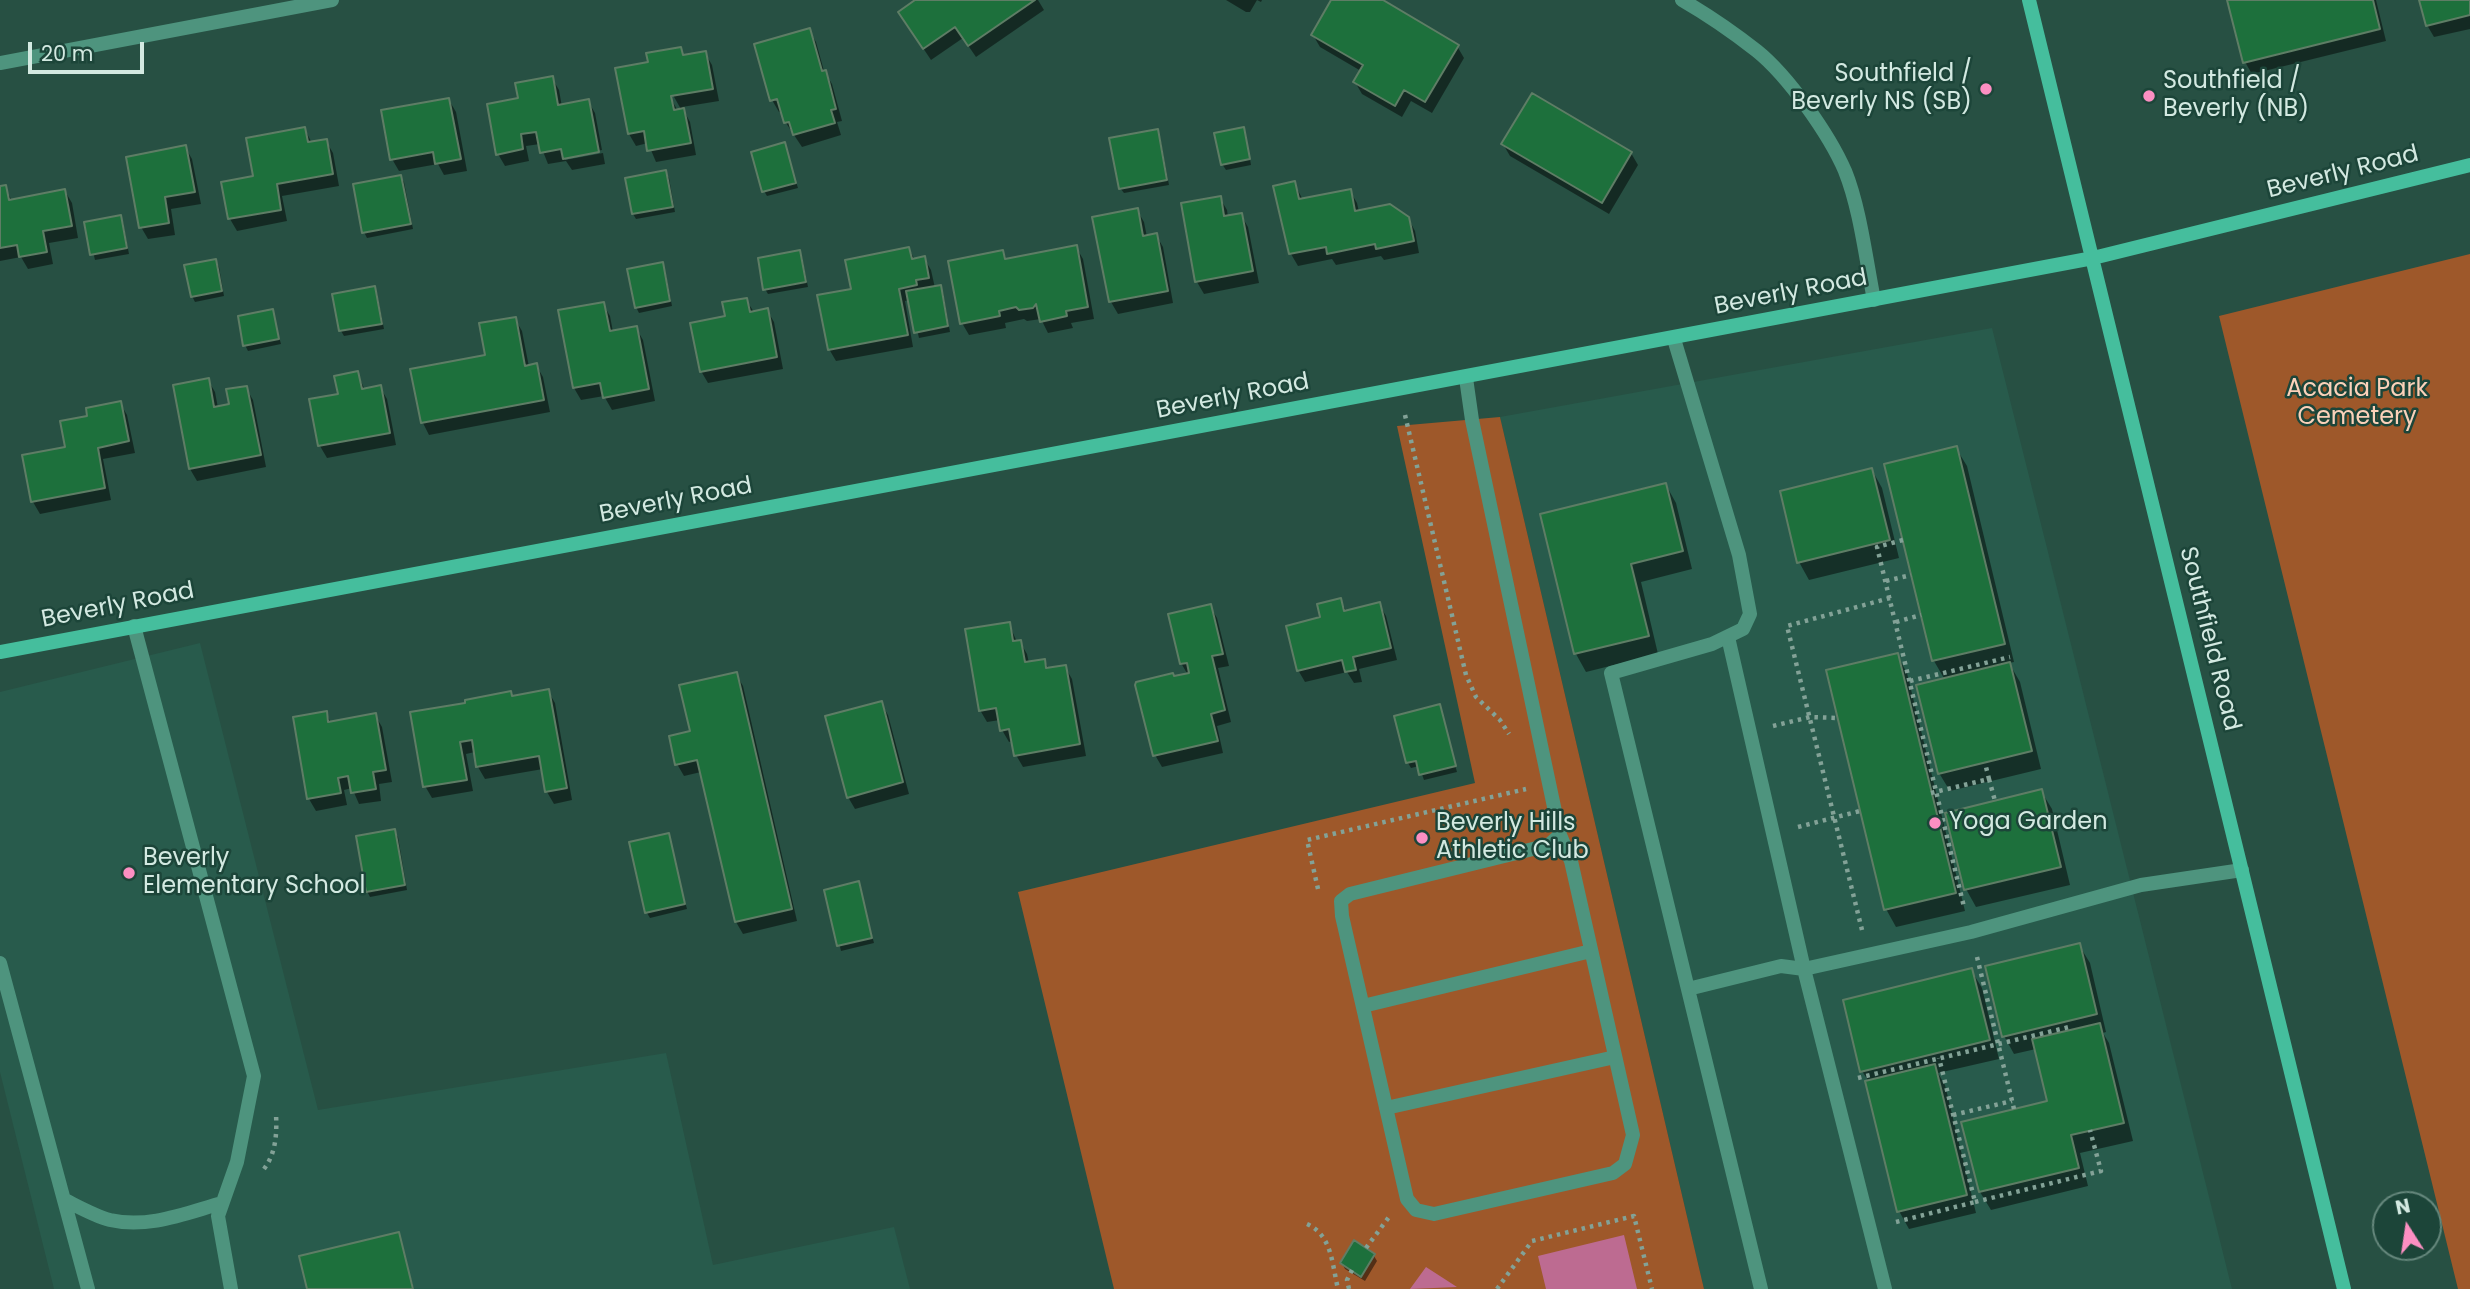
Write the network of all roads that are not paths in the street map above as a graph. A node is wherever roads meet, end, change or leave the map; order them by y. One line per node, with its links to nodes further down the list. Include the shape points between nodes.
1 (332, 0): 4 (street)
2 (1682, 0): 7 (street, via 1759,52 1793,89 1824,134 1845,171)
3 (2029, 0): 6 (street, Southfield Road)
4 (0, 63)
5 (2470, 164): 6 (street, Beverly Road)
6 (2093, 258): 7 (street, Beverly Road); 14 (street, Southfield Road)
7 (1874, 300): 8 (street, Beverly Road)
8 (1674, 339): 9 (street, Beverly Road); 11 (street, via 1740,555 1750,614 1743,629)
9 (1466, 378): 10 (street, Beverly Road); 13 (street)
10 (134, 626): 12 (street, Beverly Road); 23 (street, via 254,1076 237,1162)
11 (1728, 637): 17 (street); 18 (street, via 1611,673)
12 (0, 652)
13 (1560, 835): 15 (street, via 1571,861); 19 (street, via 1549,845 1350,894 1341,901)
14 (2242, 870): 17 (street, via 2141,885 1971,932); 28 (street, Southfield Road)
15 (1591, 951): 19 (street); 20 (street)
16 (0, 963): 22 (street)
17 (1804, 969): 18 (street, via 1781,966); 27 (street)
18 (1688, 989): 26 (street)
19 (1363, 1006): 21 (street)
20 (1615, 1057): 21 (street); 21 (street, via 1633,1135 1625,1164 1613,1173 1434,1214 1416,1210 1407,1199)
21 (1386, 1108)
22 (65, 1200): 23 (street, via 107,1219 131,1223 162,1220); 24 (street)
23 (222, 1203): 25 (street, via 218,1216)
24 (88, 1289)
25 (231, 1289)
26 (1761, 1289)
27 (1885, 1289)
28 (2344, 1289)

